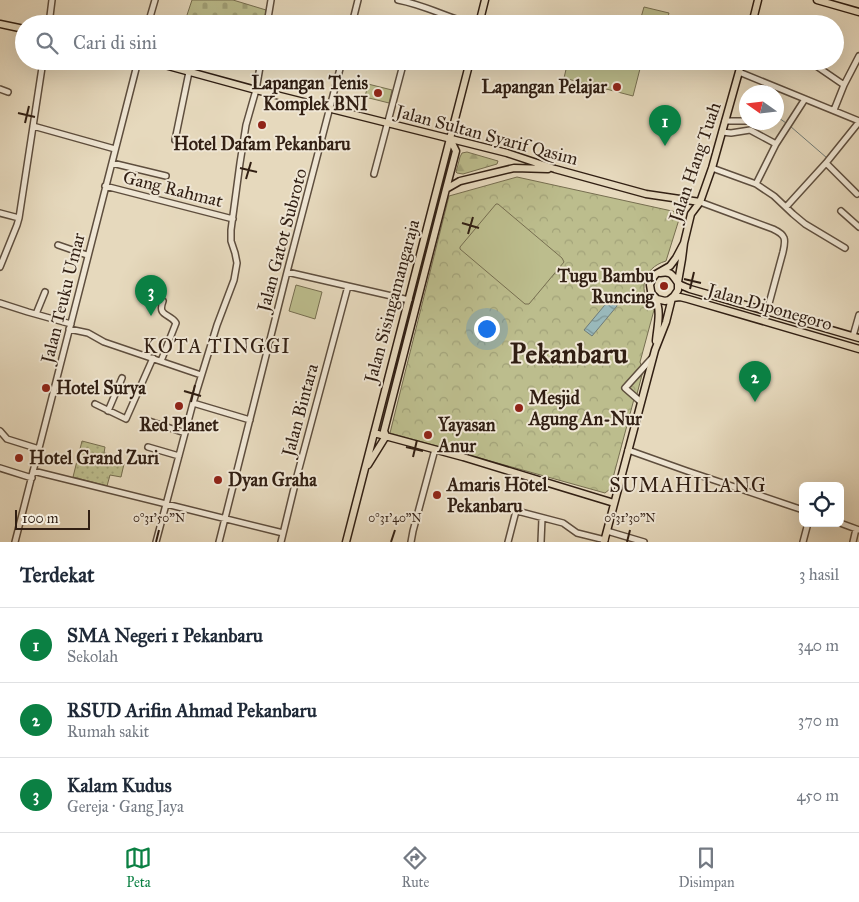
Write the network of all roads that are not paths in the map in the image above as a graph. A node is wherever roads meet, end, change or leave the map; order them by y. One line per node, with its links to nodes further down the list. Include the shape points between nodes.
1 (52, 0): 11 (street)
2 (156, 0): 12 (street)
3 (271, 0): 13 (street)
4 (358, 0): 14 (street)
5 (398, 0): 9 (street)
6 (485, 0): 16 (main road)
7 (758, 0): 17 (main road)
8 (817, 0): 10 (main road)
9 (411, 1): 15 (street)
10 (859, 12)
11 (50, 15)
12 (151, 15)
13 (268, 15)
14 (354, 15)
15 (446, 15)
16 (481, 15)
17 (754, 15)
18 (0, 24): 19 (main road)
19 (15, 27)
20 (859, 56): 31 (street)
21 (42, 70): 42 (street)
22 (136, 70): 47 (street, Jalan Teuku Umar)
23 (182, 70): 29 (main road, Jalan Sultan Syarif Qasim)
24 (259, 70): 33 (street)
25 (340, 70): 36 (street, Jalan Gatot Subroto)
26 (402, 70): 41 (street)
27 (468, 70): 44 (main road, Jalan Sisingamangaraja)
28 (822, 70): 31 (street)
29 (189, 72): 33 (main road, Jalan Sultan Syarif Qasim); 45 (street)
30 (739, 72): 35 (street); 40 (main road, Jalan Hang Tuah)
31 (844, 85): 37 (street)
32 (0, 89): 34 (street)
33 (256, 90): 36 (main road, Jalan Sultan Syarif Qasim); 63 (street, via 246,125)
34 (8, 92)
35 (805, 98): 37 (street); 46 (street)
36 (330, 108): 41 (main road, Jalan Sultan Syarif Qasim); 70 (street, Jalan Gatot Subroto)
37 (834, 110): 39 (street)
38 (739, 121): 40 (street)
39 (859, 121): 49 (street)
40 (725, 122): 43 (main road, Jalan Hang Tuah)
41 (388, 123): 44 (main road, Jalan Sultan Syarif Qasim); 52 (street)
42 (34, 126): 47 (street); 62 (street)
43 (722, 132): 46 (street, via 750,130); 50 (main road, Jalan Hang Tuah)
44 (450, 139): 51 (main road, Jalan Sultan Syarif Qasim); 56 (main road, Jalan Sisingamangaraja, via 456,151); 78 (main road, Jalan Sisingamangaraja)
45 (176, 140)
46 (776, 144): 54 (street)
47 (115, 149): 48 (street, Jalan Teuku Umar)
48 (112, 163): 53 (street); 55 (street, Jalan Teuku Umar)
49 (826, 163): 57 (street); 59 (street)
50 (712, 168): 54 (street); 58 (main road, Jalan Hang Tuah)
51 (555, 169): 56 (main road, via 514,168 460,181); 58 (main road, Jalan Sultan Syarif Qasim, via 646,194)
52 (374, 174)
53 (166, 176)
54 (756, 184): 59 (street)
55 (105, 186): 63 (street, Gang Rahmat); 68 (street, Jalan Teuku Umar)
56 (446, 189): 74 (main road, Jalan Sisingamangaraja)
57 (856, 194)
58 (700, 202): 65 (main road, Jalan Hang Tuah, via 691,214); 81 (street, via 781,232 785,238)
59 (786, 207): 67 (street, via 805,224)
60 (841, 211): 64 (street)
61 (0, 212): 62 (street)
62 (19, 218): 69 (street)
63 (234, 219): 90 (street, via 231,241 236,271)
64 (859, 227)
65 (684, 243): 71 (main road, Jalan Hang Tuah, via 670,266); 72 (main road, Jalan Hang Tuah)
66 (58, 245): 68 (street)
67 (845, 248)
68 (87, 255): 84 (street, Jalan Teuku Umar)
69 (0, 267)
70 (287, 272): 73 (street); 96 (street, Jalan Gatot Subroto)
71 (659, 273): 72 (main road, via 671,274); 76 (main road, via 650,285)
72 (678, 282): 77 (main road, via 678,290); 81 (main road, Jalan Diponegoro, via 690,289)
73 (348, 286): 78 (street); 122 (street, Jalan Bintara)
74 (421, 288): 78 (main road); 101 (main road, Jalan Sisingamangaraja, via 384,431)
75 (45, 292): 82 (street)
76 (655, 298): 77 (main road, via 665,301); 87 (main road, via 658,322)
77 (672, 298): 86 (main road, Jalan Diponegoro, via 688,298); 87 (main road)
78 (408, 300): 100 (main road, Jalan Sisingamangaraja)
79 (164, 301): 89 (street, via 163,313 176,323)
80 (0, 303): 82 (street)
81 (767, 311): 85 (main road, Jalan Diponegoro)
82 (36, 314): 84 (street)
83 (859, 315): 85 (street)
84 (70, 326): 88 (street, via 104,342); 103 (street, Jalan Teuku Umar)
85 (856, 337)
86 (859, 349)
87 (654, 353): 92 (main road); 92 (street, via 625,388)
88 (153, 358): 89 (street); 95 (street, via 127,418)
89 (161, 361): 90 (street)
90 (201, 375): 93 (street)
91 (122, 378): 95 (street)
92 (641, 402): 105 (main road)
93 (192, 403): 96 (street); 99 (street)
94 (95, 404): 95 (street)
95 (108, 411)
96 (250, 420): 117 (street, Jalan Gatot Subroto)
97 (149, 421): 99 (street)
98 (0, 431): 103 (street, via 7,439)
99 (185, 433): 106 (street)
100 (374, 433): 101 (main road); 108 (main road, Jalan Sisingamangaraja)
101 (386, 436): 104 (main road); 108 (main road, Jalan Sisingamangaraja)
102 (148, 447): 106 (street)
103 (39, 449): 109 (street, Jalan Teuku Umar)
104 (436, 450): 111 (main road); 129 (street)
105 (628, 450): 111 (main road); 114 (street)
106 (179, 456): 112 (street)
107 (0, 468): 110 (street)
108 (364, 470): 128 (main road, Jalan Sisingamangaraja)
109 (33, 471): 110 (street, Jalan Teuku Umar); 112 (street)
110 (32, 478): 124 (street, Jalan Teuku Umar)
111 (614, 503): 121 (main road)
112 (166, 504): 117 (street); 125 (street)
113 (498, 506): 115 (street)
114 (799, 509)
115 (516, 511): 116 (street); 130 (street)
116 (542, 518): 123 (street, via 563,523 577,532); 131 (street)
117 (225, 520): 122 (street); 126 (street, Jalan Gatot Subroto)
118 (844, 524): 120 (street)
119 (807, 527): 133 (street)
120 (858, 529): 134 (street)
121 (607, 531): 123 (main road); 132 (street)
122 (283, 533): 127 (street, Jalan Bintara)
123 (604, 541)
124 (15, 542)
125 (156, 542)
126 (219, 542)
127 (281, 542)
128 (346, 542)
129 (411, 542)
130 (508, 542)
131 (541, 542)
132 (644, 542)
133 (803, 542)
134 (853, 542)

